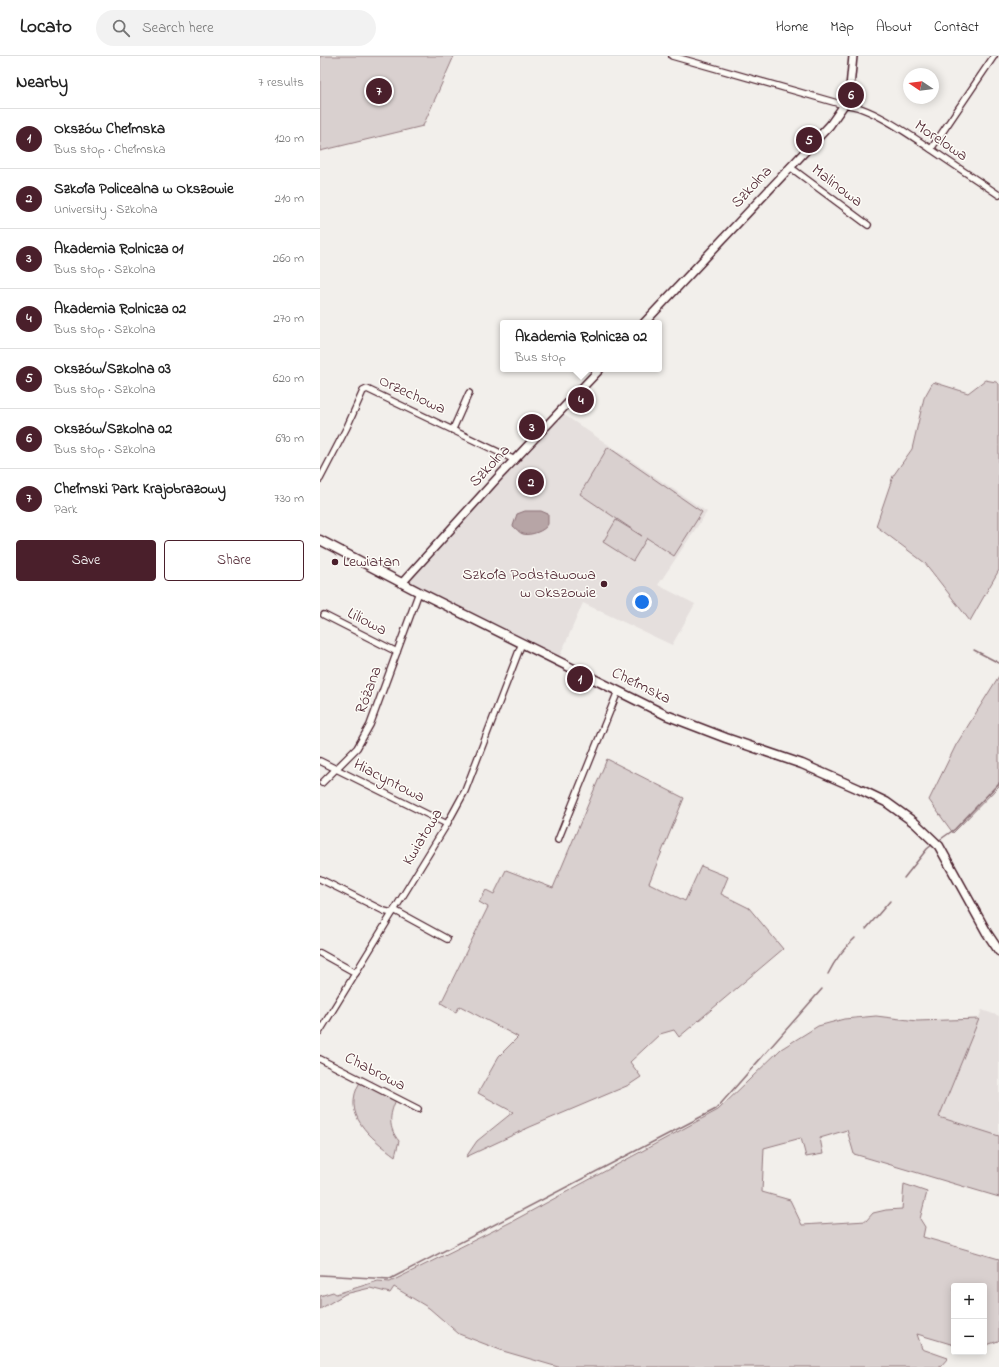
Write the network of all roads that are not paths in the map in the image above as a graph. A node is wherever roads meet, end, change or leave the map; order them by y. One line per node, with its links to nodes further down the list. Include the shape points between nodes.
1 (672, 56): 4 (street, Morelowa)
2 (852, 56): 4 (street, Szkolna, via 850,87)
3 (994, 56): 5 (street)
4 (844, 105): 5 (street, Morelowa, via 851,105 899,127); 6 (street, Szkolna, via 830,125)
5 (931, 149): 7 (street, Morelowa)
6 (790, 167): 8 (street, Malinowa); 9 (street, Szkolna)
7 (999, 195)
8 (868, 226)
9 (647, 320)
10 (597, 372): 13 (street, Szkolna)
11 (468, 392): 12 (street, Orzechowa)
12 (453, 429): 13 (street, Orzechowa); 14 (street, Orzechowa, via 367,389 363,391)
13 (515, 460): 16 (street, Szkolna)
14 (320, 480)
15 (320, 540): 16 (main road, Chełmska)
16 (402, 583): 17 (main road, Chełmska)
17 (420, 592): 19 (main road, Chełmska); 20 (street, Różana)
18 (324, 615): 20 (street, Liliowa)
19 (522, 643): 21 (main road, Chełmska); 25 (street, Kwiatowa, via 465,791)
20 (397, 652): 23 (street, Różana, via 364,738)
21 (618, 691): 26 (street); 30 (main road, Chełmska, via 672,718 802,764 886,802 915,822 939,846)
22 (320, 761): 23 (street, Hiacyntowa)
23 (337, 769): 24 (street, Różana); 25 (street, Hiacyntowa)
24 (322, 783)
25 (447, 824): 28 (street, Kwiatowa)
26 (558, 840)
27 (320, 879): 28 (street, via 384,911)
28 (393, 912): 29 (street); 32 (street, Kwiatowa)
29 (447, 939)
30 (999, 952)
31 (320, 953): 32 (street)
32 (356, 972): 33 (street, Kwiatowa)
33 (320, 1031)
34 (320, 1059): 35 (street, Chabrowa)
35 (418, 1108)

